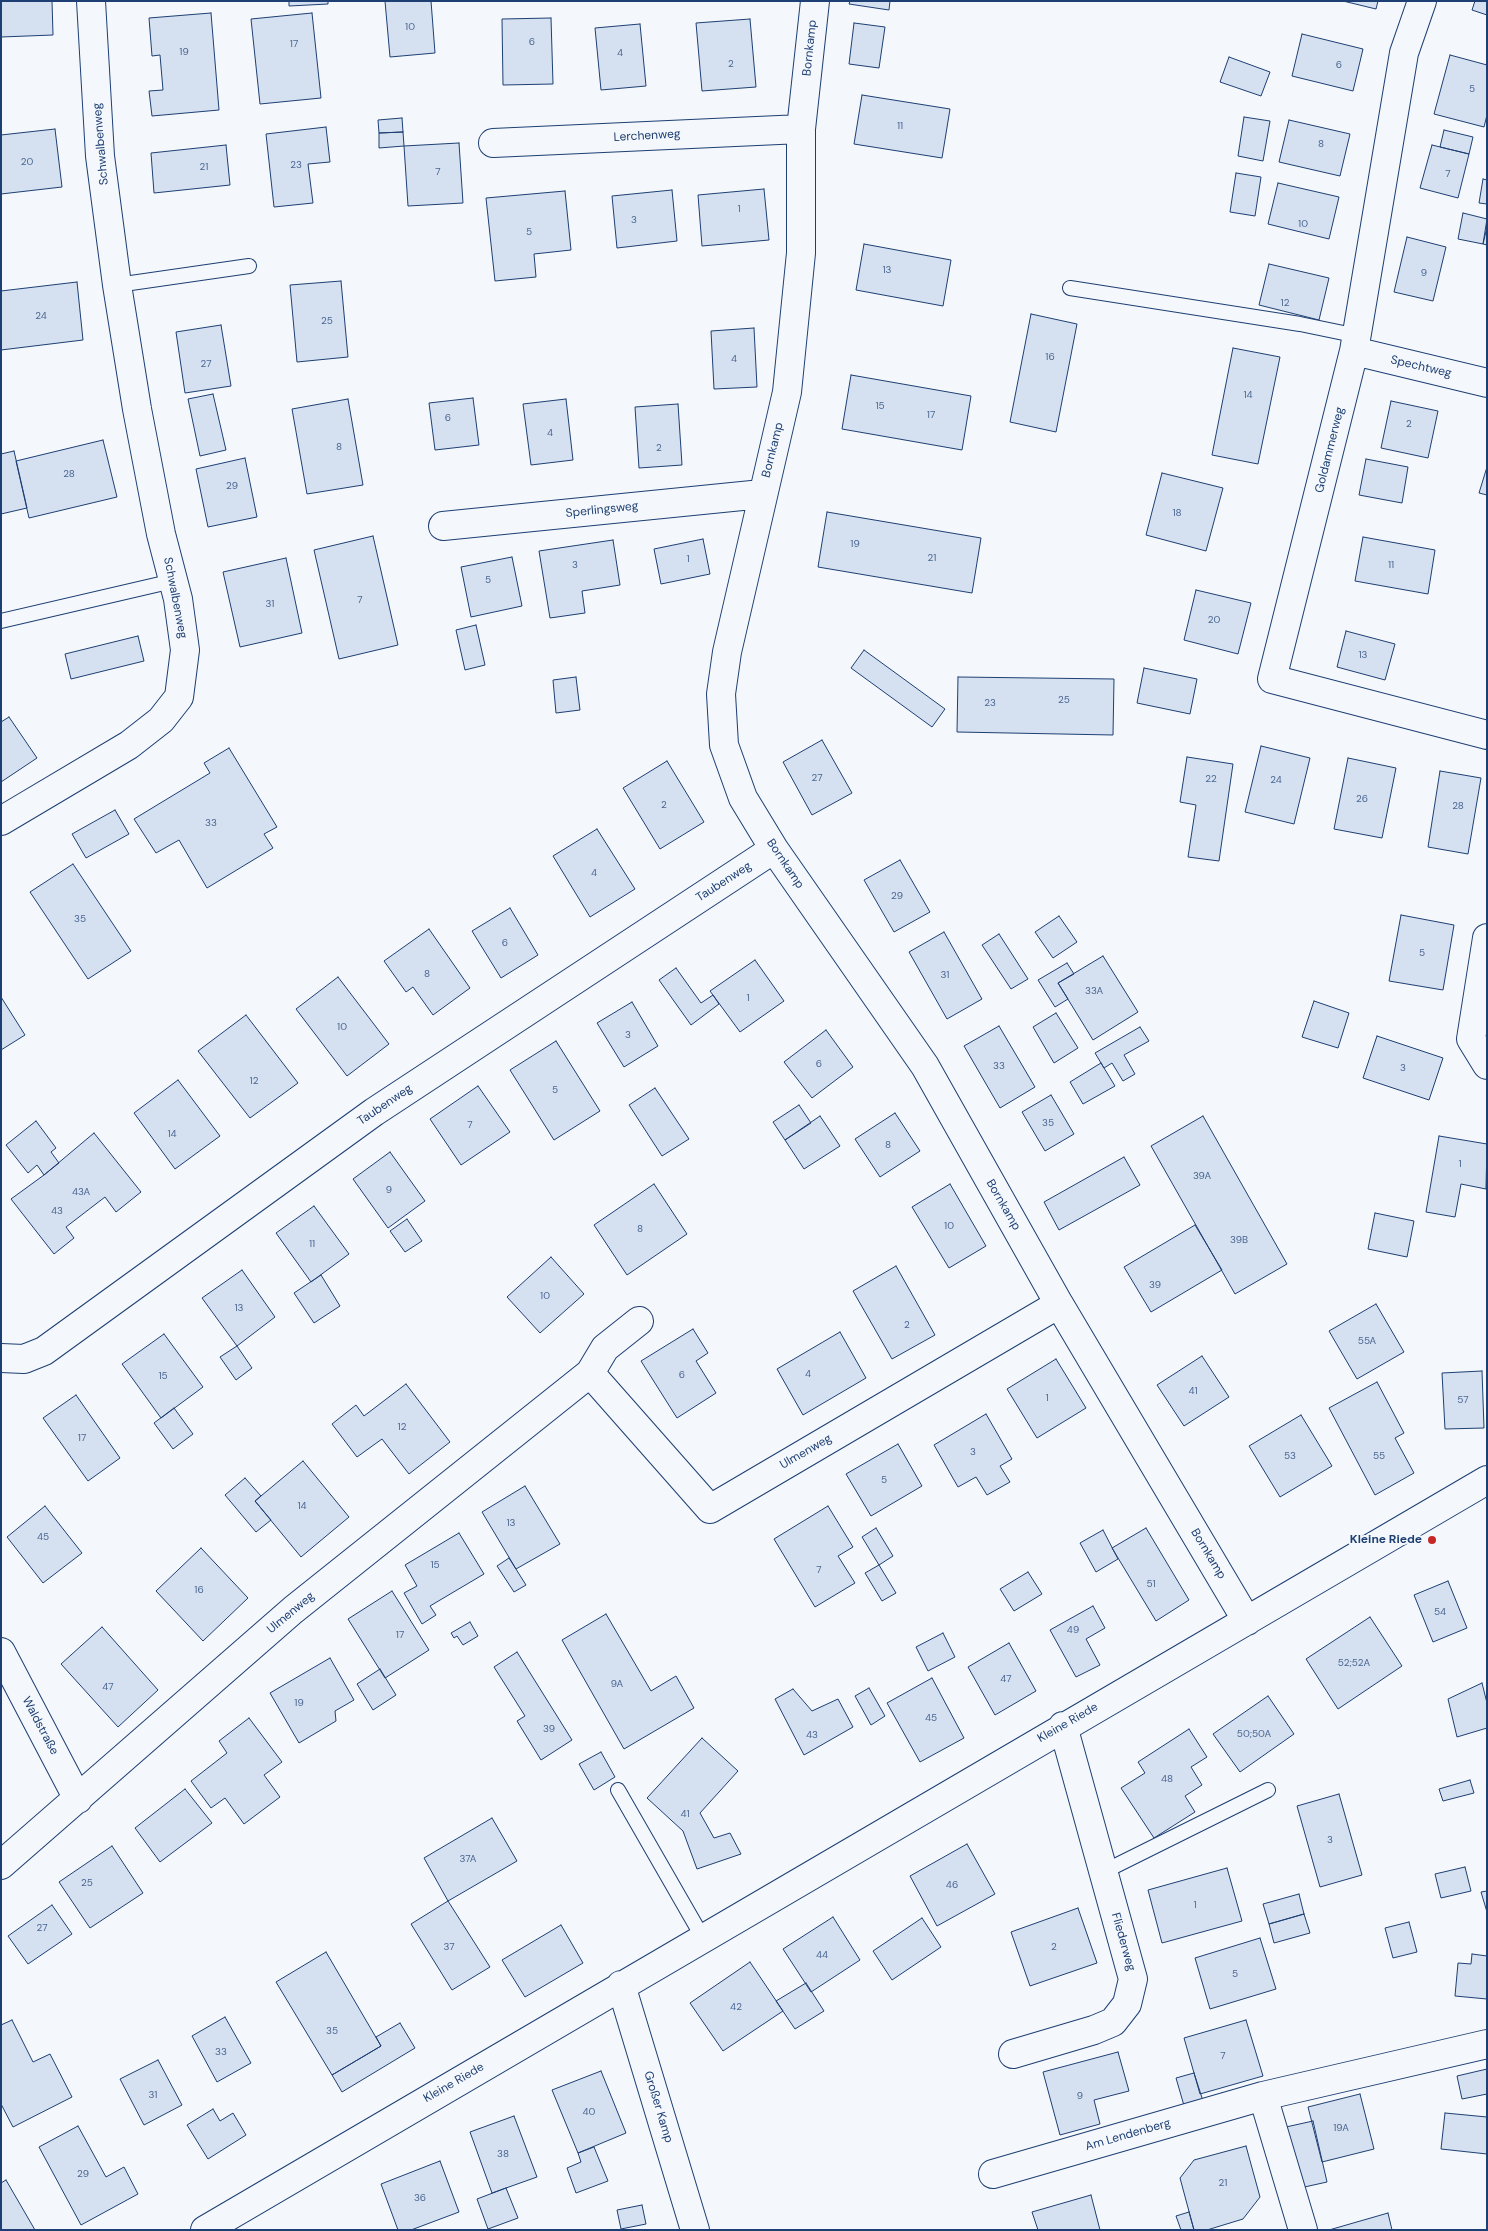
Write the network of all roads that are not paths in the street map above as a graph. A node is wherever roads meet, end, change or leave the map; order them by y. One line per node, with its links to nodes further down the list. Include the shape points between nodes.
1 (91, 1): 7 (street, Schwalbenweg, via 100,156)
2 (815, 1): 4 (street, Bornkamp)
3 (1422, 1): 9 (street, Goldammerweg, via 1404,53)
4 (801, 129): 5 (street, Lerchenweg); 11 (street, Bornkamp, via 800,253 787,392)
5 (493, 143)
6 (249, 266): 7 (lane)
7 (117, 285): 13 (street, Schwalbenweg, via 137,409)
8 (1070, 288): 9 (lane, via 1300,324)
9 (1356, 343): 10 (street, Spechtweg); 15 (street, Goldammerweg, via 1272,679)
10 (1487, 383)
11 (762, 494): 12 (street, Sperlingsweg); 17 (street, Bornkamp, via 727,652 721,694 724,746 743,798)
12 (442, 526)
13 (173, 581): 14 (lane); 16 (street, Schwalbenweg, via 185,650 179,697 161,720 129,745)
14 (1, 621)
15 (1487, 735)
16 (1, 822)
17 (774, 849): 20 (street, Bornkamp, via 925,1066); 22 (street, Taubenweg, via 374,1112 44,1351 24,1359)
18 (1487, 938): 19 (street, via 1471,1039)
19 (1487, 1065)
20 (1059, 1304): 23 (street, Ulmenweg, via 710,1509); 25 (street, Bornkamp)
21 (640, 1321): 23 (street, Ulmenweg, via 605,1348)
22 (1, 1358)
23 (590, 1372): 30 (street, Ulmenweg, via 293,1610)
24 (1487, 1480): 25 (street, Kleine Riede)
25 (1247, 1620): 27 (street, Kleine Riede)
26 (1, 1652): 30 (street, Waldstraße)
27 (1064, 1726): 32 (street, Fliederweg); 33 (street, Kleine Riede)
28 (618, 1790): 33 (lane)
29 (1268, 1790): 32 (lane)
30 (78, 1799): 31 (street, Ulmenweg)
31 (1, 1865)
32 (1103, 1872): 36 (street, Fliederweg, via 1133,1978 1126,2004 1113,2022)
33 (703, 1938): 34 (street, Kleine Riede)
34 (621, 1985): 39 (street, Kleine Riede); 40 (street, Großer Kamp)
35 (1487, 2044): 37 (street, Am Lendenberg)
36 (1014, 2054)
37 (1263, 2096): 38 (street, Am Lendenberg); 41 (street)
38 (993, 2174)
39 (205, 2230)
40 (695, 2230)
41 (1303, 2230)

